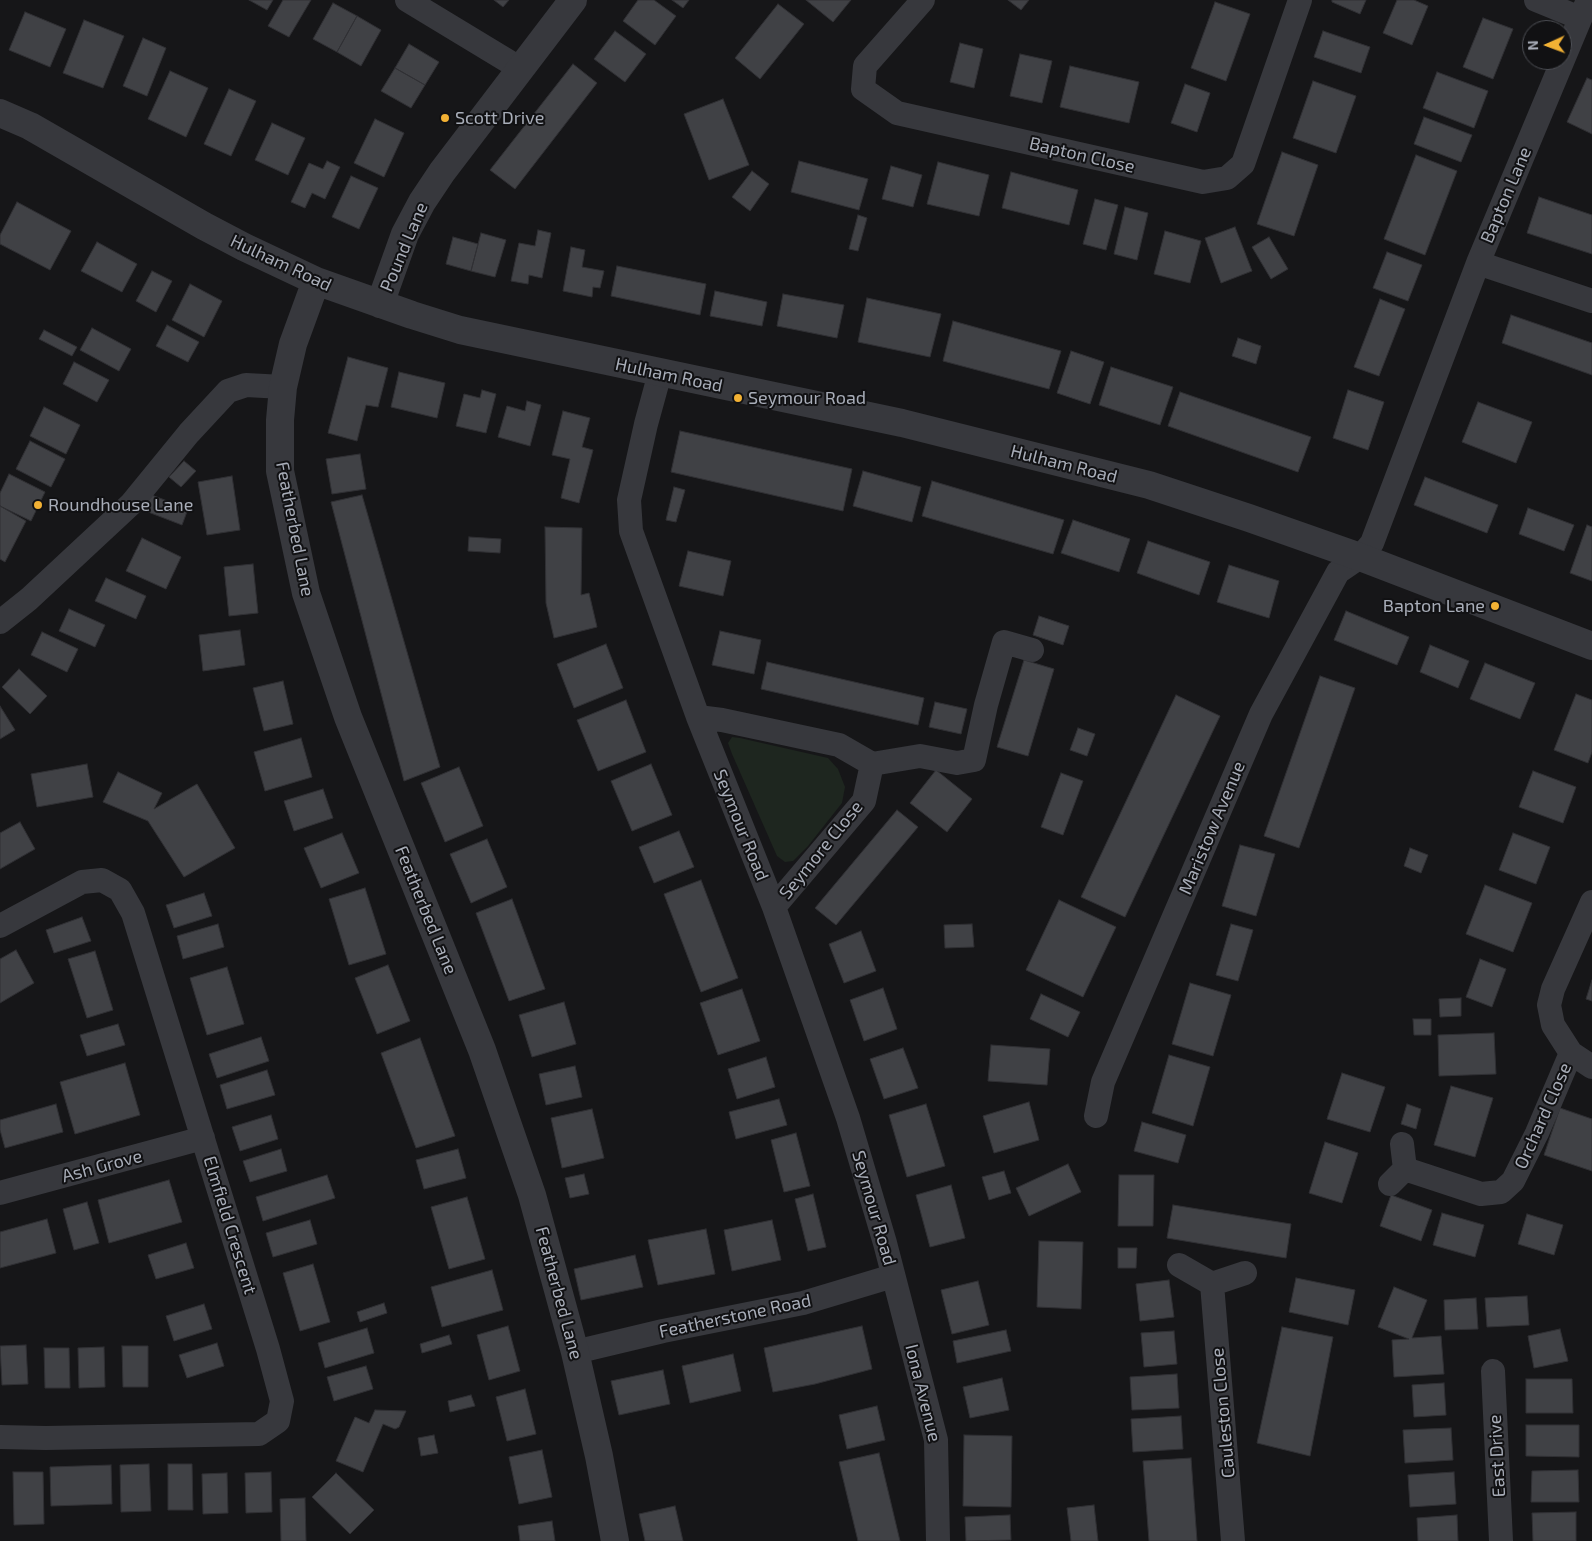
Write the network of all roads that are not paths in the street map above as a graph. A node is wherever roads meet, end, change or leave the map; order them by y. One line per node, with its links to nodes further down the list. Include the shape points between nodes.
1 (407, 0): 7 (street)
2 (574, 0): 7 (street, Pound Lane)
3 (923, 0): 4 (street, Bapton Close, via 865,66 863,89 897,113 1203,182 1227,178 1242,164)
4 (1300, 0)
5 (1536, 0): 6 (street)
6 (1584, 9): 9 (street, Bapton Lane)
7 (521, 69): 12 (street, Pound Lane, via 422,202 405,234)
8 (0, 112): 10 (street, Hulham Road, via 204,226)
9 (1478, 263): 11 (street); 15 (street, Bapton Lane, via 1372,543)
10 (316, 281): 12 (street, Hulham Road); 14 (street, Featherbed Lane, via 293,344)
11 (1592, 301)
12 (380, 304): 13 (street, Hulham Road, via 460,330)
13 (660, 372): 15 (street, Hulham Road, via 902,422 1148,486); 19 (street, Seymour Road, via 629,500 631,531)
14 (283, 387): 16 (street, via 246,386 228,391 131,504); 34 (street, Featherbed Lane, via 280,471 306,594 348,717 482,1050 532,1195)
15 (1360, 557): 17 (street, Hulham Road); 26 (street, Maristow Avenue, via 1338,572 1261,714 1103,1082)
16 (0, 622)
17 (1592, 646)
18 (1032, 650): 20 (street, via 1004,642 974,760 958,763 920,756)
19 (698, 717): 20 (street, via 839,745); 22 (street, Seymour Road)
20 (872, 764): 22 (street, Seymore Close, via 864,801)
21 (1592, 902): 24 (street, via 1549,1005 1552,1025)
22 (774, 907): 32 (street, Seymour Road, via 848,1118)
23 (0, 926): 27 (street, Elmfield Crescent, via 82,882 102,880 120,890 134,914)
24 (1571, 1053): 25 (street); 28 (street, Orchard Close, via 1513,1181 1501,1192 1481,1194 1397,1177)
25 (1592, 1066)
26 (1096, 1116)
27 (203, 1138): 29 (street, Ash Grove); 36 (street, Elmfield Crescent, via 280,1392 282,1401 278,1421 258,1434)
28 (1402, 1144)
29 (0, 1193)
30 (1179, 1265): 33 (street)
31 (1245, 1273): 33 (street)
32 (893, 1276): 34 (street, Featherstone Road, via 803,1303); 38 (street, Iona Avenue, via 936,1440)
33 (1212, 1284): 39 (street, Cauleston Close)
34 (575, 1352): 37 (street, Featherbed Lane)
35 (1493, 1371): 40 (street, East Drive)
36 (0, 1437)
37 (615, 1541)
38 (938, 1541)
39 (1233, 1541)
40 (1500, 1541)

